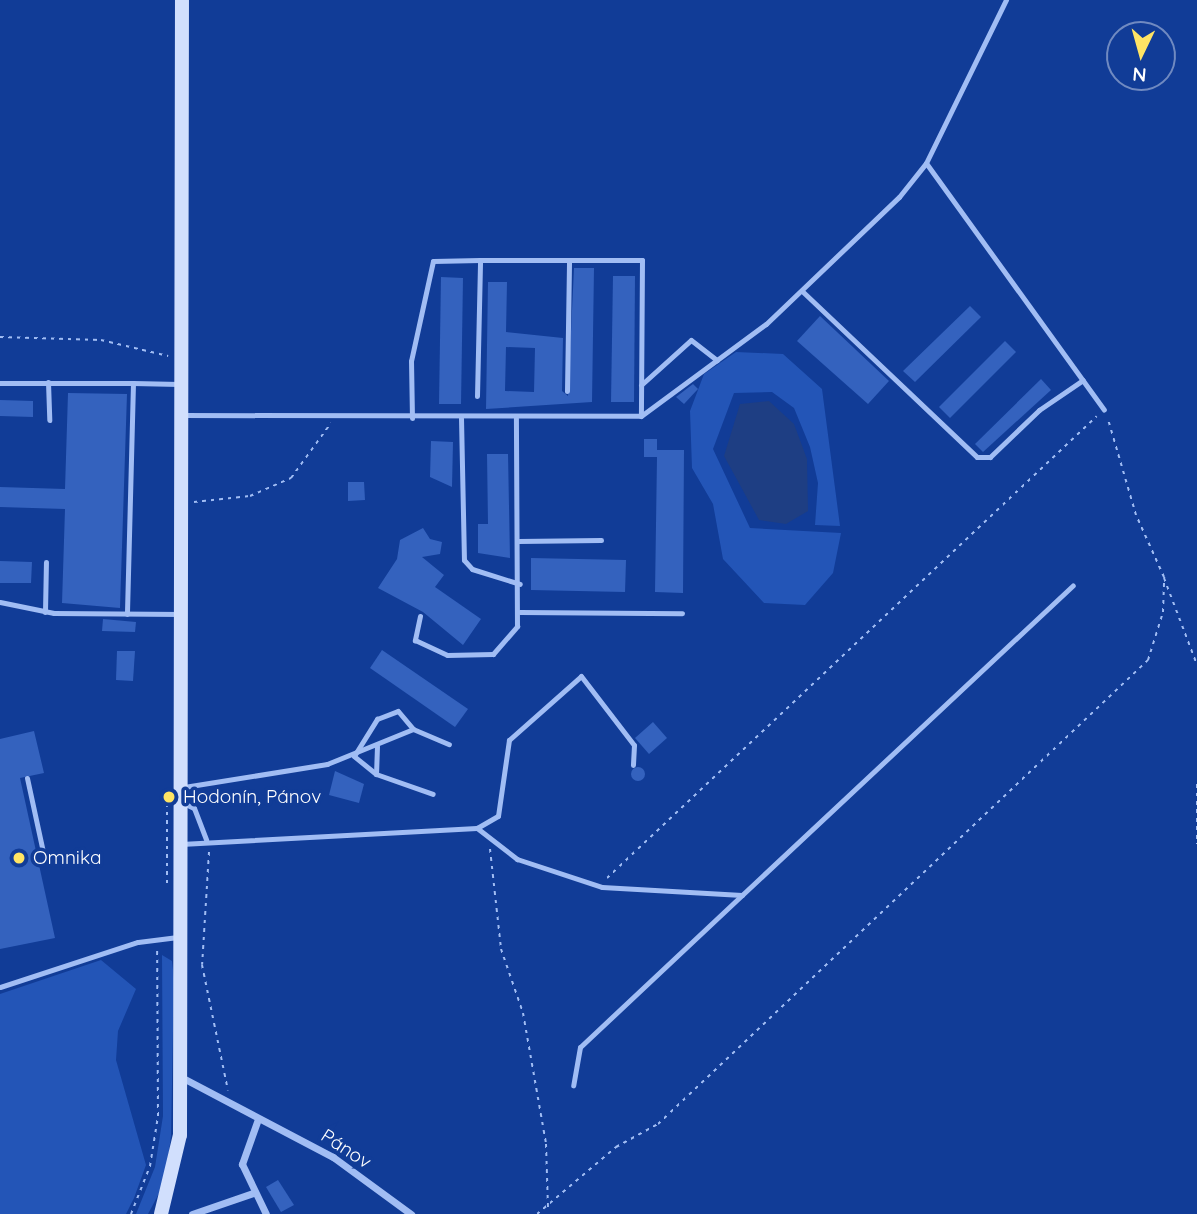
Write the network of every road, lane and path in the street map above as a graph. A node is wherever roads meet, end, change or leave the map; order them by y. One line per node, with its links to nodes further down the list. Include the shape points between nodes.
1 (182, 0): 8 (main road)
2 (1006, 0): 3 (lane)
3 (926, 163): 6 (lane, via 850,250); 10 (lane)
4 (480, 260): 5 (lane); 17 (lane); 22 (lane, via 433,261 411,360)
5 (569, 260): 15 (lane, via 642,260); 16 (lane)
6 (802, 291): 9 (lane); 10 (lane, via 977,457 990,457 1039,410)
7 (0, 337): 8 (path, via 101,340)
8 (182, 360): 14 (main road)
9 (717, 360): 15 (lane, via 691,340); 21 (lane)
10 (1083, 380): 18 (lane)
11 (48, 382): 12 (lane); 13 (lane); 25 (lane)
12 (0, 383)
13 (133, 383): 14 (lane); 37 (lane)
14 (182, 384): 19 (main road)
15 (640, 386): 21 (lane)
16 (567, 391)
17 (477, 396)
18 (1104, 410): 30 (path); 59 (path)
19 (181, 415): 20 (lane); 26 (main road)
20 (334, 416): 22 (lane); 26 (path, via 291,478 250,496)
21 (641, 416): 24 (lane)
22 (412, 418): 23 (lane)
23 (461, 418): 24 (lane); 31 (lane, via 464,560 472,569)
24 (516, 418): 28 (lane)
25 (49, 420)
26 (181, 503): 38 (main road)
27 (601, 540): 28 (lane)
28 (518, 541): 31 (lane)
29 (46, 562): 34 (lane)
30 (1164, 577): 40 (path); 69 (path, via 1163,612 1148,660 657,1124 617,1147)
31 (520, 584): 35 (lane)
32 (1073, 585): 60 (lane)
33 (0, 602): 34 (lane)
34 (45, 612): 37 (lane)
35 (520, 612): 36 (lane); 39 (lane, via 503,649 473,655 447,655 415,640)
36 (682, 613)
37 (127, 614): 38 (lane)
38 (181, 614): 49 (main road)
39 (420, 616)
40 (1197, 665)
41 (413, 729): 42 (lane); 43 (lane); 44 (lane, via 404,714 386,711)
42 (449, 744)
43 (377, 746): 44 (lane); 46 (lane)
44 (354, 756): 46 (lane); 49 (lane)
45 (633, 765): 52 (lane, via 634,745 581,676 509,740 498,816)
46 (376, 774): 50 (lane)
47 (27, 778): 57 (lane)
48 (1197, 784): 56 (path)
49 (181, 794): 53 (lane, via 194,808); 55 (main road)
50 (433, 794)
51 (165, 827): 58 (path)
52 (478, 828): 53 (lane); 54 (lane)
53 (206, 840): 55 (lane); 66 (path, via 212,874 202,965 228,1076)
54 (491, 841): 59 (lane, via 529,865); 69 (path, via 489,876 501,948 524,1021 546,1143)
55 (181, 844): 61 (main road)
56 (1197, 844)
57 (43, 852)
58 (167, 886)
59 (599, 886): 60 (lane)
60 (742, 895): 65 (lane, via 580,1047)
61 (181, 937): 62 (lane); 64 (main road)
62 (157, 938): 63 (lane); 71 (path, via 158,1116 150,1166)
63 (0, 987)
64 (181, 1077): 66 (street, Pánov); 70 (main road, via 177,1166)
65 (573, 1085)
66 (226, 1098): 67 (street, Pánov)
67 (258, 1119): 68 (street, via 242,1164); 74 (street, Pánov, via 333,1157)
68 (253, 1193): 72 (street); 73 (street)
69 (549, 1208): 75 (path)
70 (163, 1213)
71 (131, 1214)
72 (192, 1214)
73 (266, 1214)
74 (411, 1214)
75 (537, 1214)

